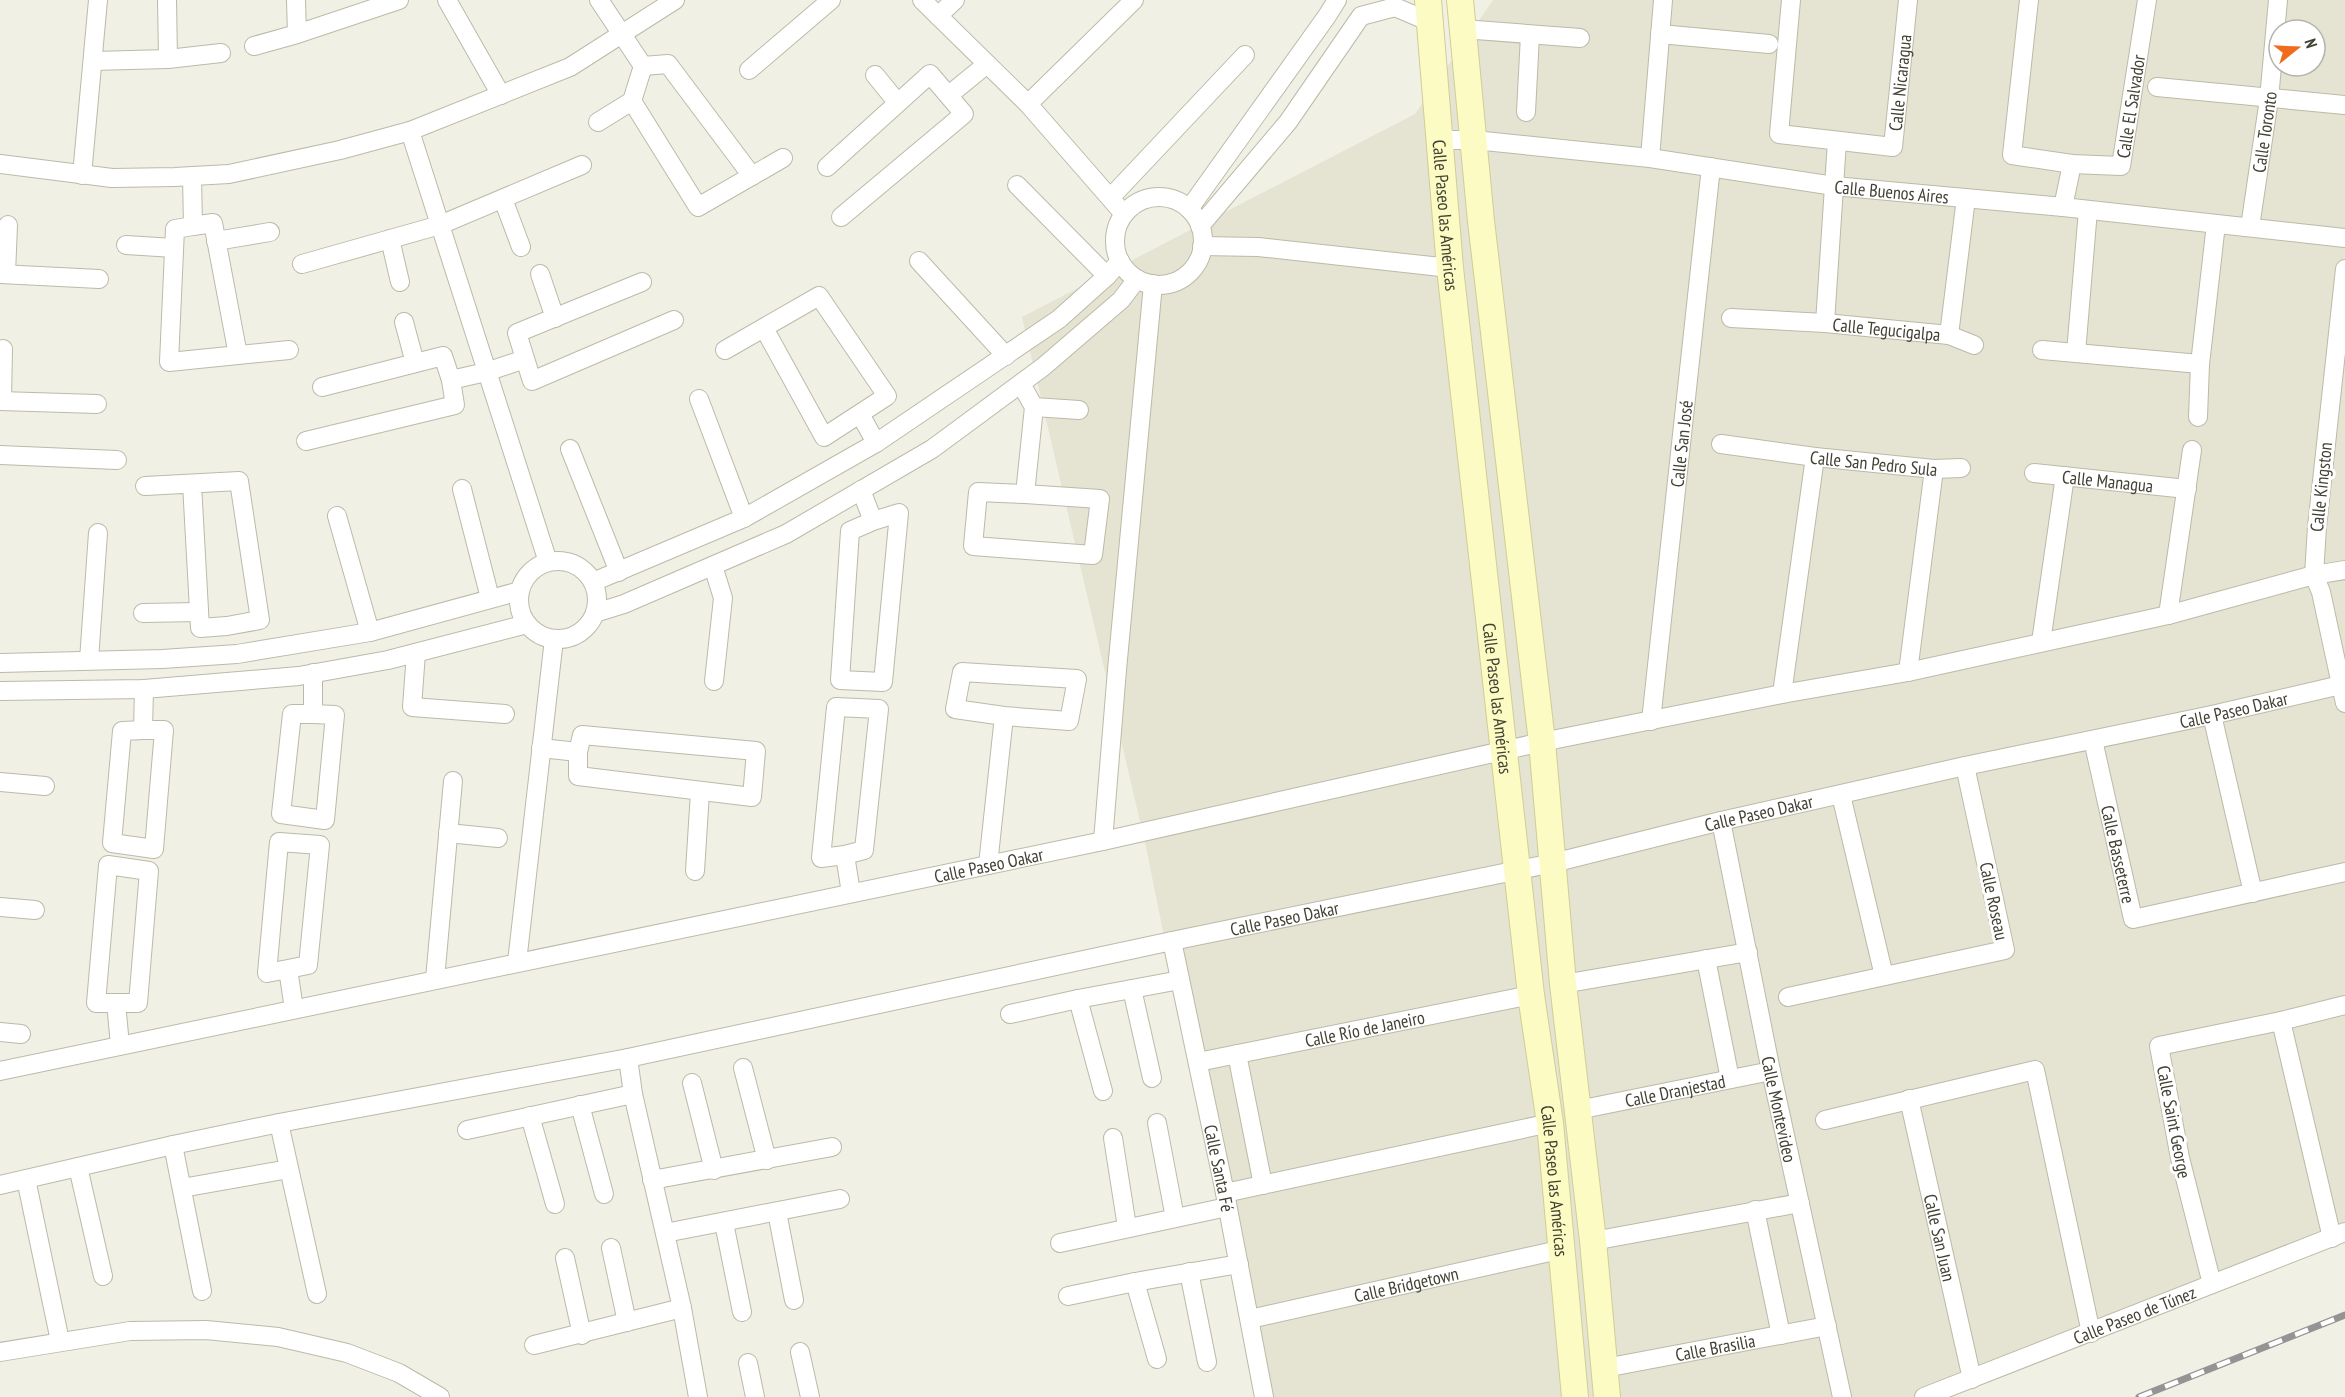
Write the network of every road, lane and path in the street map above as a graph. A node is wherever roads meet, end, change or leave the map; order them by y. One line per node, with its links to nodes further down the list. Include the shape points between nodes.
1 (98, 0): 33 (street)
2 (167, 0): 32 (street)
3 (296, 0): 23 (street)
4 (399, 0): 23 (street)
5 (447, 0): 39 (street)
6 (599, 0): 26 (street)
7 (675, 0): 26 (street)
8 (831, 0): 36 (street)
9 (922, 0): 21 (street)
10 (955, 0): 21 (street)
11 (1134, 0): 44 (street)
12 (1336, 0): 68 (street)
13 (1460, 0): 22 (street, Calle Paseo las Américas)
14 (1664, 0): 24 (street)
15 (1791, 0): 51 (street, Calle Nicaragua, via 1779,134)
16 (1908, 0): 51 (street, Calle Nicaragua, via 1893,147)
17 (2029, 0): 55 (street, Calle El Salvador, via 2012,155)
18 (2147, 0): 55 (street, Calle El Salvador, via 2121,166)
19 (2278, 0): 41 (street, Calle Toronto)
20 (1429, 11): 50 (street, Calle Paseo las Américas); 76 (street, via 1395,8 1360,16 1288,122)
21 (938, 16): 34 (street)
22 (1463, 30): 25 (street); 49 (street, Calle Paseo las Américas)
23 (297, 34): 29 (street)
24 (1660, 34): 28 (street); 53 (street)
25 (1530, 35): 27 (street); 46 (street)
26 (622, 36): 35 (street); 39 (street, via 570,68)
27 (1580, 38)
28 (1769, 44)
29 (254, 46)
30 (221, 53): 32 (street)
31 (1245, 56): 64 (street)
32 (168, 59): 33 (street)
33 (93, 62): 59 (street)
34 (987, 64): 40 (street); 44 (street)
35 (643, 66): 42 (street); 61 (street, via 668,64)
36 (749, 70)
37 (875, 75): 43 (street)
38 (2157, 87): 41 (street)
39 (501, 95): 48 (street)
40 (949, 95): 43 (street, via 930,74); 71 (street, via 964,114)
41 (2269, 99): 45 (street); 77 (street, Calle Toronto)
42 (632, 101): 47 (street); 61 (street, via 698,207)
43 (897, 102): 57 (street)
44 (1028, 104): 64 (street)
45 (2345, 105)
46 (1526, 112)
47 (598, 122)
48 (410, 131): 60 (street, via 229,174); 74 (street)
49 (1474, 140): 50 (street, Calle Buenos Aires); 53 (street, Calle Buenos Aires); 184 (street, Calle Paseo las Américas)
50 (1441, 141): 89 (street, Calle Paseo las Américas)
51 (1837, 141): 63 (street)
52 (783, 158): 61 (street)
53 (1650, 158): 58 (street, Calle Buenos Aires)
54 (0, 164): 59 (street)
55 (2072, 164): 67 (street)
56 (582, 165): 66 (street)
57 (827, 167)
58 (1711, 167): 63 (street, Calle Buenos Aires); 181 (street, Calle San José)
59 (82, 175): 60 (street)
60 (192, 176): 75 (street)
61 (752, 176)
62 (1017, 185): 93 (street)
63 (1834, 186): 65 (street, Calle Buenos Aires); 102 (street, Calle Tegucigalpa)
64 (1111, 197): 70 (street)
65 (1966, 198): 67 (street, Calle Buenos Aires); 104 (street, Calle Tegucigalpa)
66 (502, 199): 74 (street); 85 (street)
67 (2063, 207): 69 (street, Calle Buenos Aires)
68 (1189, 209): 70 (street, via 1169,198 1156,197 1144,199); 76 (street)
69 (2088, 210): 72 (street, Calle Buenos Aires); 110 (street)
70 (1124, 214): 87 (street, via 1115,237)
71 (842, 217)
72 (2216, 224): 77 (street, Calle Buenos Aires); 115 (street)
73 (8, 225): 91 (street)
74 (440, 225): 80 (street); 116 (street)
75 (194, 226): 81 (street, via 213,223); 84 (street, via 175,229)
76 (1200, 226): 83 (street)
77 (2250, 227): 79 (street, Calle Buenos Aires)
78 (270, 232): 81 (street)
79 (2345, 238)
80 (390, 239): 88 (street); 95 (street)
81 (216, 241): 111 (street)
82 (126, 245): 84 (street)
83 (1202, 246): 89 (street, via 1258,247); 97 (street, via 1188,274 1170,284)
84 (174, 248): 111 (street, via 170,362)
85 (521, 248)
86 (919, 261): 112 (street)
87 (1120, 261): 93 (street); 97 (street, via 1127,272)
88 (302, 264)
89 (1450, 268): 186 (street, Calle Paseo las Américas)
90 (2345, 269): 153 (street, Calle Kingston)
91 (3, 274): 94 (street)
92 (540, 274): 98 (street)
93 (1107, 276): 112 (street, via 1059,319)
94 (99, 279)
95 (400, 282)
96 (642, 282): 98 (street)
97 (1145, 282): 118 (street); 197 (street)
98 (555, 318): 113 (street, via 517,333)
99 (1731, 318): 102 (street)
100 (674, 321): 113 (street, via 532,381)
101 (404, 322): 114 (street)
102 (1825, 323): 104 (street, Calle Tegucigalpa)
103 (764, 328): 107 (street); 125 (street, via 824,437); 125 (street, via 819,296 887,396)
104 (1950, 335): 105 (street)
105 (1974, 345)
106 (3, 349): 121 (street)
107 (725, 350)
108 (2042, 350): 110 (street)
109 (289, 351): 111 (street)
110 (2076, 353): 115 (street)
111 (237, 355)
112 (1006, 356): 128 (street)
113 (525, 359): 116 (street)
114 (415, 363): 117 (street, via 443,356); 119 (street)
115 (2200, 364): 126 (street)
116 (486, 372): 117 (street); 149 (street)
117 (452, 380): 127 (street, via 454,405)
118 (1021, 384): 123 (street); 143 (street, via 932,449)
119 (322, 387)
120 (699, 399): 146 (street)
121 (1, 401): 122 (street)
122 (97, 404)
123 (1034, 407): 124 (street); 144 (street)
124 (1079, 410)
125 (860, 414): 128 (street)
126 (2198, 417)
127 (306, 441)
128 (876, 443): 146 (street)
129 (1721, 444): 133 (street)
130 (570, 449): 152 (street)
131 (2192, 450): 142 (street)
132 (0, 455): 134 (street)
133 (1815, 457): 136 (street, Calle San Pedro Sula); 176 (street, Calle San Pedro Sula)
134 (117, 460)
135 (1961, 468): 136 (street)
136 (1934, 469): 170 (street, Calle San Pedro Sula)
137 (2034, 473): 138 (street)
138 (2065, 476): 142 (street, Calle Managua); 165 (street, Calle Managua)
139 (192, 484): 140 (street); 157 (street); 162 (street, via 239,481 260,620)
140 (146, 486)
141 (462, 489): 156 (street)
142 (2187, 489): 160 (street)
143 (861, 490): 147 (street); 150 (street, via 786,534)
144 (1025, 494): 144 (street, via 978,492 973,546 1093,555 1100,499)
145 (337, 516): 163 (street)
146 (744, 518): 152 (street)
147 (873, 521): 147 (street, via 850,531 840,680 883,682 899,513)
148 (98, 533): 168 (street)
149 (548, 562): 154 (street, via 568,562 586,573); 155 (street, via 530,572)
150 (713, 566): 159 (street); 172 (street, via 723,598)
151 (2345, 570): 153 (street)
152 (620, 572): 154 (street)
153 (2314, 575): 160 (street); 175 (street, Calle Kingston, via 2322,592)
154 (592, 582): 159 (street)
155 (520, 591): 156 (street); 161 (street, via 519,603)
156 (490, 598): 163 (street)
157 (199, 612): 158 (street); 162 (street, via 200,628)
158 (143, 613)
159 (595, 613): 164 (street, via 574,636)
160 (2168, 615): 165 (street)
161 (527, 624): 164 (street, via 534,632); 166 (street)
162 (227, 626): 167 (street)
163 (370, 632): 167 (street)
164 (554, 639): 185 (street)
165 (2041, 642): 170 (street)
166 (416, 653): 171 (street); 178 (street, via 412,707)
167 (232, 654): 168 (street)
168 (89, 660): 169 (street)
169 (0, 663)
170 (1908, 672): 176 (street)
171 (313, 673): 173 (street); 177 (street)
172 (714, 681)
173 (144, 690): 174 (street); 182 (street)
174 (0, 691)
175 (2344, 691): 179 (street, Calle Paseo Dakar)
176 (1782, 694): 181 (street)
177 (313, 714): 177 (street, via 292,714 281,814 325,820 335,715)
178 (505, 714)
179 (2212, 715): 183 (street, Calle Paseo Dakar); 205 (street)
180 (1004, 716): 180 (street, via 956,709 962,672 1077,679 1069,721); 200 (street)
181 (1652, 721): 184 (street)
182 (143, 730): 182 (street, via 122,731 112,843 154,849 164,730)
183 (2093, 740): 188 (street, Calle Paseo Dakar); 205 (street, Calle Basseterre, via 2133,919)
184 (1542, 742): 186 (street); 199 (street, Calle Paseo las Américas)
185 (541, 748): 187 (street); 211 (street)
186 (1505, 751): 197 (street, Calle Paseo Oakar); 201 (street, Calle Paseo las Américas)
187 (578, 752): 192 (street, via 578,776); 192 (street, via 582,735 756,751 752,797)
188 (1965, 766): 193 (street, Calle Paseo Dakar); 213 (street, Calle Roseau, via 2005,950)
189 (0, 782): 191 (street)
190 (453, 782): 195 (street)
191 (45, 786)
192 (700, 792): 202 (street)
193 (1841, 795): 194 (street, Calle Paseo Dakar); 213 (street)
194 (1721, 821): 199 (street, Calle Paseo Dakar); 209 (street, Calle Montevideo)
195 (448, 833): 196 (street); 214 (street)
196 (498, 838)
197 (1103, 841): 200 (street, Calle Paseo Oakar)
198 (846, 855): 198 (street, via 820,858 836,707 879,709 864,850); 204 (street)
199 (1553, 863): 201 (street, Calle Paseo Dakar); 216 (street, Calle Paseo las Américas)
200 (988, 865): 204 (street, Calle Paseo Oakar)
201 (1518, 868): 208 (street, Calle Paseo Dakar); 218 (street, Calle Paseo las Américas)
202 (695, 870)
203 (2345, 872): 205 (street, Calle Basseterre)
204 (851, 893): 211 (street, Calle Paseo Oakar)
205 (2253, 893)
206 (0, 907): 207 (street)
207 (35, 910)
208 (1172, 941): 215 (street, Calle Santa Fé); 230 (street)
209 (1748, 952): 210 (street); 234 (street, Calle Montevideo)
210 (1706, 959): 216 (street); 236 (street)
211 (518, 962): 214 (street, Calle Paseo Oakar)
212 (288, 969): 212 (street, via 267,973 279,842 320,844 308,965); 223 (street)
213 (1884, 976): 219 (street, Calle Roseau)
214 (435, 979): 223 (street, Calle Paseo Oakar)
215 (1180, 980): 217 (street); 231 (street, Calle Santa Fé)
216 (1563, 984): 242 (street, Calle Paseo las Américas)
217 (1132, 989): 220 (street); 235 (street)
218 (1531, 995): 229 (street, Calle Río de Janeiro); 247 (street, Calle Paseo las Américas)
219 (1788, 997)
220 (1077, 999): 224 (street); 238 (street)
221 (116, 1003): 221 (street, via 138,1003 149,871 108,865 96,1003); 228 (street)
222 (2345, 1005): 225 (street, Calle Saint George)
223 (294, 1009): 228 (street, Calle Paseo Oakar)
224 (1010, 1014)
225 (2282, 1021): 272 (street); 282 (street, Calle Saint George, via 2159,1046 2180,1158)
226 (0, 1032): 227 (street)
227 (21, 1034)
228 (120, 1046): 233 (street, Calle Paseo Oakar)
229 (1237, 1054): 231 (street, Calle Río de Janeiro); 259 (street)
230 (628, 1058): 239 (street); 245 (street)
231 (1198, 1062): 263 (street, Calle Santa Fé)
232 (743, 1068): 252 (street)
233 (0, 1071)
234 (1771, 1071): 236 (street, Calle Dranjestad); 264 (street, Calle Montevideo)
235 (1152, 1078)
236 (1730, 1079): 242 (street, Calle Dranjestad)
237 (692, 1083): 255 (street)
238 (1103, 1090)
239 (633, 1094): 241 (street); 257 (street)
240 (1909, 1099): 244 (street); 292 (street, via 2035,1070); 303 (street, Calle San Juan)
241 (580, 1105): 243 (street); 261 (street)
242 (1578, 1110): 273 (street, Calle Paseo las Américas)
243 (530, 1116): 248 (street); 265 (street)
244 (1825, 1120)
245 (279, 1123): 250 (street); 254 (street)
246 (1157, 1123): 268 (street)
247 (1550, 1123): 259 (street); 276 (street, Calle Paseo las Américas)
248 (467, 1130)
249 (1113, 1138): 270 (street)
250 (173, 1145): 253 (street); 260 (street)
251 (832, 1147): 252 (street)
252 (767, 1160): 255 (street)
253 (78, 1167): 256 (street); 280 (street)
254 (289, 1169): 260 (street); 284 (street)
255 (714, 1170): 257 (street)
256 (26, 1179): 258 (street); 295 (street)
257 (652, 1180): 271 (street)
258 (0, 1185)
259 (1263, 1185): 263 (street)
260 (182, 1188): 283 (street)
261 (604, 1194)
262 (840, 1199): 267 (street)
263 (1226, 1200): 268 (street); 278 (street, Calle Santa Fé)
264 (1800, 1203): 266 (street); 291 (street, Calle Montevideo)
265 (555, 1204)
266 (1755, 1210): 273 (street); 294 (street)
267 (777, 1212): 269 (street); 286 (street)
268 (1176, 1218): 270 (street)
269 (724, 1223): 271 (street); 288 (street)
270 (1126, 1227): 274 (street)
271 (665, 1233): 287 (street)
272 (2338, 1235): 282 (street, Calle Paseo de Túnez)
273 (1593, 1241): 302 (street, Calle Paseo las Américas)
274 (1060, 1243)
275 (611, 1248): 290 (street)
276 (1563, 1249): 289 (street, Calle Bridgetown); 309 (street, Calle Paseo las Américas)
277 (565, 1258): 293 (street)
278 (1239, 1264): 279 (street); 289 (street, Calle Santa Fé)
279 (1189, 1272): 281 (street); 300 (street)
280 (103, 1276)
281 (1135, 1282): 285 (street); 299 (street)
282 (2212, 1284): 292 (street, Calle Paseo de Túnez)
283 (202, 1291)
284 (317, 1294)
285 (1068, 1296)
286 (794, 1300)
287 (682, 1308): 290 (street); 305 (street)
288 (742, 1312)
289 (1250, 1319): 308 (street, Calle Santa Fé)
290 (627, 1322): 293 (street)
291 (1827, 1326): 294 (street, Calle Brasilia); 311 (street, Calle Montevideo)
292 (2091, 1333): 303 (street, Calle Paseo de Túnez)
293 (582, 1335): 296 (street)
294 (1780, 1335): 302 (street, Calle Brasilia)
295 (60, 1341): 297 (street); 304 (street, via 130,1331 206,1330 278,1337 346,1353 399,1373)
296 (534, 1345)
297 (0, 1352)
298 (800, 1352): 307 (street)
299 (1157, 1359)
300 (1207, 1362)
301 (748, 1363): 306 (street)
302 (1605, 1368): 310 (street, Calle Paseo las Américas)
303 (1972, 1379): 312 (street, Calle Paseo de Túnez)
304 (440, 1397)
305 (698, 1397)
306 (755, 1397)
307 (810, 1397)
308 (1264, 1397)
309 (1575, 1397)
310 (1607, 1397)
311 (1842, 1397)
312 (1924, 1397)

